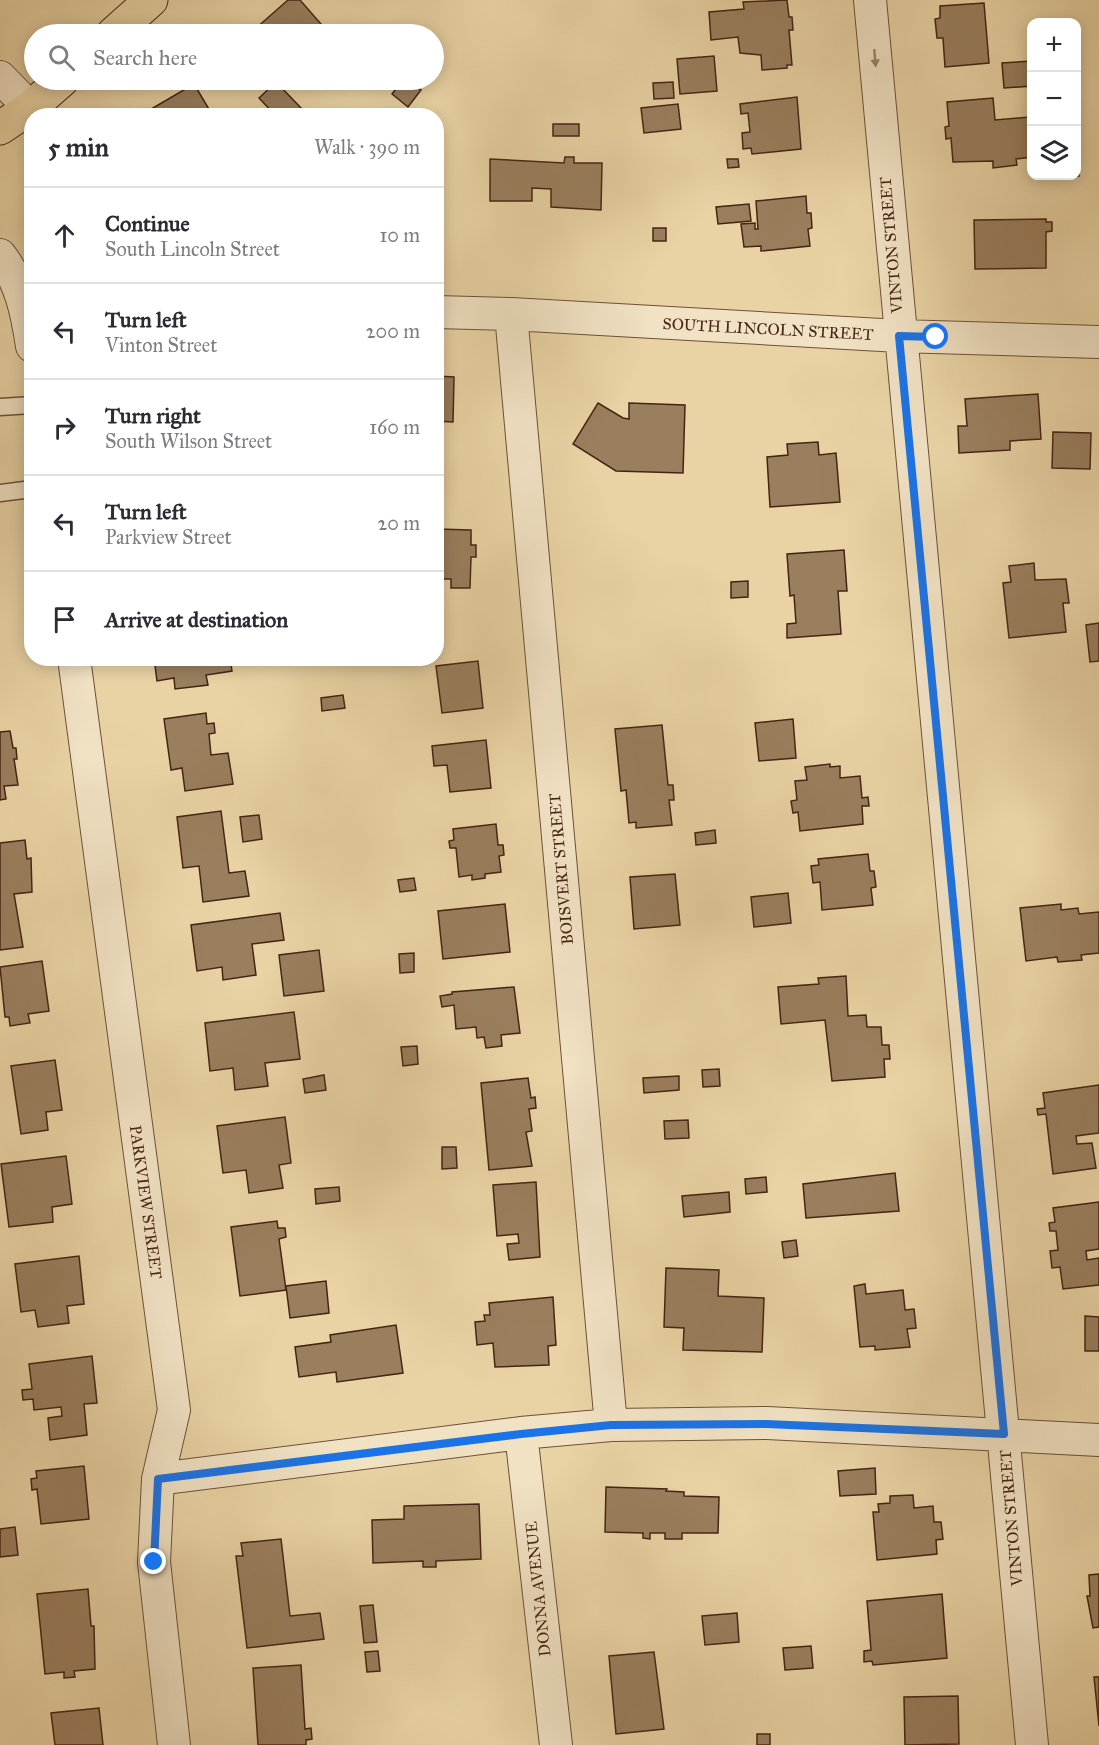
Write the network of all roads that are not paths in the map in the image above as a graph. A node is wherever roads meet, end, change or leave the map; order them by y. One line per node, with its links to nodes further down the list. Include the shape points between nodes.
1 (151, 0): 3 (main road)
2 (870, 0): 16 (street, VINTON STREET, one-way to 16)
3 (123, 24)
4 (0, 77): 6 (street)
5 (51, 90): 6 (main road)
6 (30, 108)
7 (24, 112): 9 (main road)
8 (24, 117): 10 (main road)
9 (0, 128)
10 (0, 151)
11 (0, 255): 12 (street, via 11,269)
12 (19, 307): 15 (street)
13 (444, 312): 14 (street, SOUTH LINCOLN STREET)
14 (511, 314): 16 (street, SOUTH LINCOLN STREET); 23 (street, BOISVERT STREET)
15 (24, 322)
16 (899, 336): 17 (street, SOUTH LINCOLN STREET); 25 (street, VINTON STREET)
17 (1099, 342)
18 (24, 406): 19 (lane)
19 (0, 407)
20 (24, 490): 21 (lane)
21 (0, 493)
22 (75, 666): 27 (street, PARKVIEW STREET, via 174,1410)
23 (611, 1425): 24 (street); 25 (street, via 766,1424)
24 (521, 1434): 27 (street); 29 (street, DONNA AVENUE)
25 (1004, 1434): 26 (street); 30 (street, VINTON STREET)
26 (1099, 1440)
27 (158, 1479): 28 (street, PARKVIEW STREET, via 154,1562)
28 (174, 1745)
29 (556, 1745)
30 (1032, 1745)

